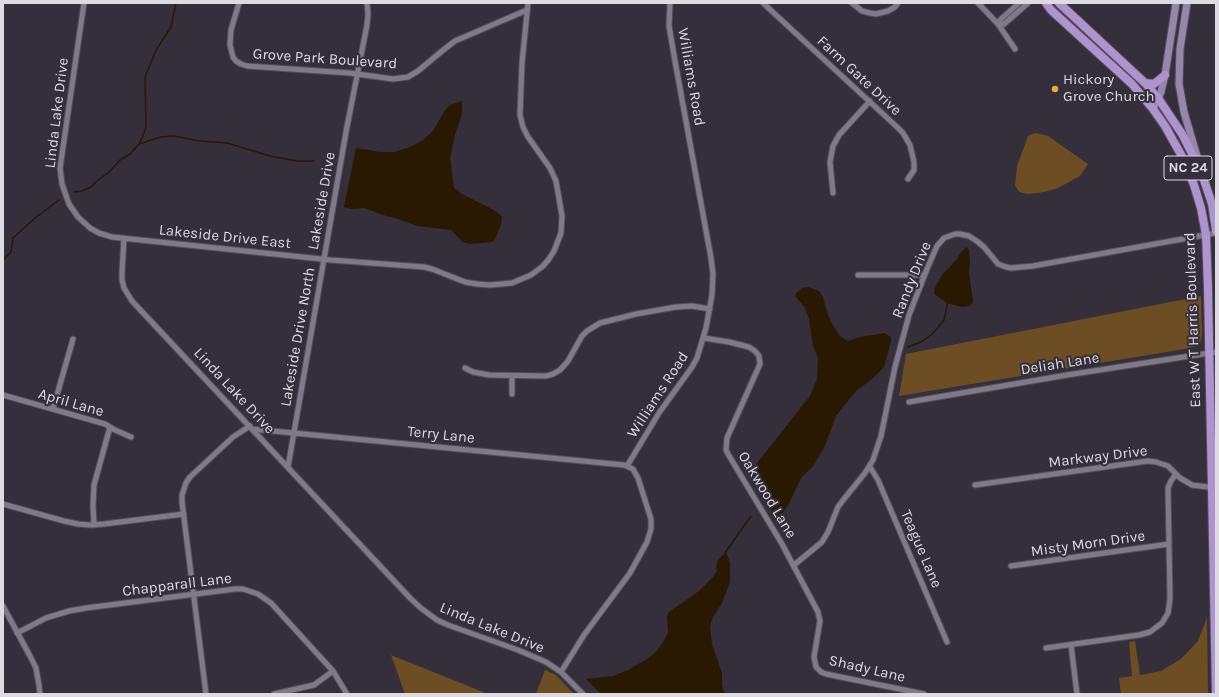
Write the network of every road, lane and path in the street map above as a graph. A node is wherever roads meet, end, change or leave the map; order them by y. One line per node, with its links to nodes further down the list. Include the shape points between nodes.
1 (84, 3): 32 (street, Linda Lake Drive, via 60,173 65,193 78,217 99,233)
2 (239, 3): 21 (street, Grove Park Boulevard, via 232,24 230,45 236,61 247,66)
3 (367, 3): 21 (street, Lakeside Drive, via 367,25)
4 (528, 3): 17 (street, Lakeside Drive)
5 (670, 3): 36 (street, Williams Road, via 669,26 711,258 713,281)
6 (762, 3): 25 (street, Farm Gate Drive)
7 (852, 3): 8 (street, via 862,11 876,14 888,11)
8 (898, 3)
9 (978, 3): 19 (street)
10 (1019, 3): 19 (street)
11 (1028, 3): 19 (street, via 1004,24)
12 (1046, 3): 26 (main road, East W T Harris Boulevard / NC 24, via 1132,84)
13 (1059, 3): 18 (main road, East W T Harris Boulevard / NC 24)
14 (1070, 3): 18 (main road)
15 (1176, 3): 22 (main road)
16 (1187, 3): 27 (main road, via 1180,49 1180,84 1184,112)
17 (527, 10): 21 (street, Grove Park Boulevard, via 455,41 408,77 394,79); 33 (street, Lakeside Drive, via 520,119 528,137 552,172 562,216 559,240 549,259 539,270 525,279 490,285 465,282 424,267)
18 (1070, 14): 23 (main road, East W T Harris Boulevard / NC 24)
19 (998, 24): 20 (street)
20 (1015, 49)
21 (357, 74): 33 (street, Lakeside Drive)
22 (1165, 75): 23 (main road, via 1154,84); 24 (main road)
23 (1145, 83): 24 (main road, East W T Harris Boulevard / NC 24)
24 (1158, 98): 26 (main road); 27 (main road, East W T Harris Boulevard / NC 24, via 1182,134)
25 (870, 101): 28 (street, Farm Gate Drive, via 903,133 910,145 914,167); 29 (street, via 839,135 833,146 830,162)
26 (1153, 109): 31 (main road, East W T Harris Boulevard / NC 24, via 1190,172)
27 (1201, 171): 30 (main road, East W T Harris Boulevard / NC 24, via 1212,204)
28 (908, 179)
29 (833, 193)
30 (1216, 232): 31 (street, Randy Drive)
31 (1206, 235): 35 (street, Randy Drive, via 1020,268 1006,268 998,264 973,238 954,234 939,243); 39 (main road, East W T Harris Boulevard / NC 24)
32 (124, 238): 33 (street, Lakeside Drive East); 47 (street, Linda Lake Drive, via 122,272 124,288 128,295)
33 (324, 260): 48 (street, Lakeside Drive North)
34 (858, 274): 35 (street)
35 (924, 275): 52 (street, Randy Drive, via 909,315 881,436)
36 (710, 309): 37 (street, Williams Road); 41 (street, via 676,307 600,323 582,336 565,365 555,373 546,376)
37 (704, 338): 50 (street, Williams Road, via 692,367 659,413); 60 (street, Oakwood Lane, via 743,345 759,356 760,364 727,438 726,450)
38 (73, 339): 45 (street)
39 (1213, 352): 44 (street, Deliah Lane); 55 (main road, East W T Harris Boulevard / NC 24)
40 (465, 368): 41 (street, via 480,374)
41 (512, 376): 42 (street)
42 (512, 394)
43 (3, 395): 45 (street, April Lane)
44 (909, 402)
45 (53, 409): 46 (street, April Lane)
46 (110, 427): 49 (street, April Lane); 58 (street, via 94,485)
47 (251, 427): 48 (street, Terry Lane); 51 (street, Linda Lake Drive); 57 (street, via 233,437 190,477 182,495)
48 (294, 433): 50 (street, Terry Lane); 51 (street, Lakeside Drive North)
49 (131, 437)
50 (627, 466): 70 (street, via 633,469 638,478 651,519 650,534 630,573 584,635)
51 (288, 467): 70 (street, Linda Lake Drive, via 411,599 431,617 518,650 546,662)
52 (870, 467): 60 (street, Randy Drive, via 838,507 822,542); 65 (street, Teague Lane, via 878,480)
53 (1176, 474): 54 (street, Markway Drive, via 1168,466 1144,461); 55 (street, Markway Drive, via 1192,485); 59 (street, via 1168,488)
54 (974, 485)
55 (1214, 488): 78 (main road, East W T Harris Boulevard / NC 24)
56 (3, 504): 58 (street, via 64,521)
57 (184, 514): 58 (street); 62 (street)
58 (94, 525)
59 (1169, 544): 61 (street, Misty Morn Drive); 66 (street, via 1170,606 1162,623 1150,632 1140,635)
60 (794, 565): 68 (street, Oakwood Lane, via 819,615 820,628)
61 (1010, 566)
62 (194, 594): 64 (street, Chapparall Lane, via 68,611); 69 (street, Chapparall Lane, via 236,589 258,594 271,603); 72 (street)
63 (3, 606): 64 (street)
64 (17, 632): 71 (street, via 36,668)
65 (947, 642)
66 (1071, 645): 67 (street); 77 (street)
67 (1046, 648)
68 (814, 657): 76 (street, Shady Lane, via 816,667 826,674)
69 (333, 671): 73 (street, via 314,685); 74 (street, Chapparall Lane)
70 (561, 672): 75 (street, Linda Lake Drive)
71 (40, 694)
72 (206, 694)
73 (274, 694)
74 (347, 694)
75 (583, 694)
76 (924, 694)
77 (1077, 694)
78 (1216, 694)

